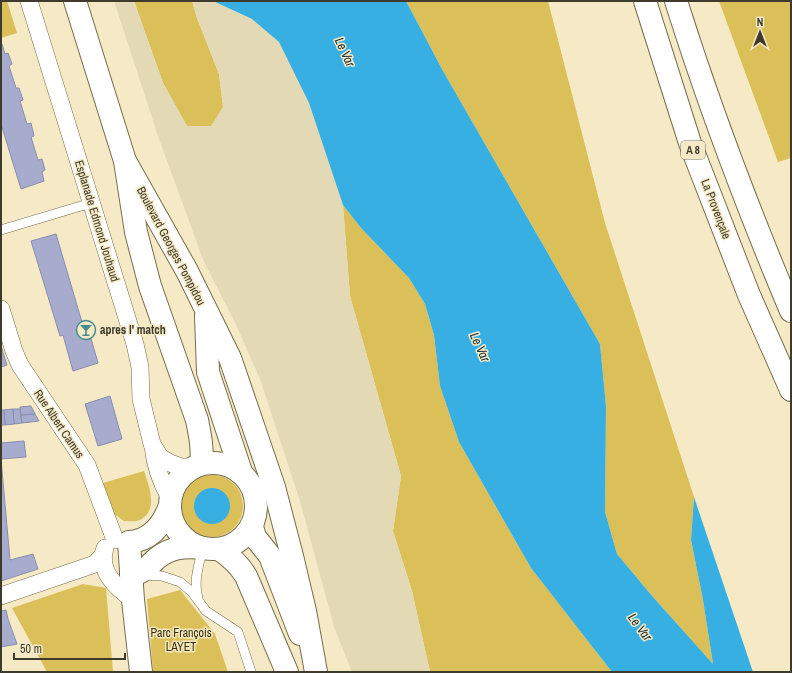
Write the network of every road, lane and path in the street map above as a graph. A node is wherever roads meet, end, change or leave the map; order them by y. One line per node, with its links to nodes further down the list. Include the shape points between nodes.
1 (29, 1): 6 (street, Esplanade Edmond Jouhaud)
2 (75, 1): 5 (main road, Boulevard Georges Pompidou)
3 (645, 1): 11 (main road, La Provençale / A 8, via 690,143 749,295)
4 (676, 1): 10 (main road, A 8, via 722,139)
5 (125, 161): 9 (main road, Boulevard Georges Pompidou, via 187,271); 13 (main road, Boulevard Georges Pompidou, via 136,232 150,286 197,420 202,454)
6 (91, 203): 7 (lane); 12 (street, Esplanade Edmond Jouhaud, via 138,355 141,399)
7 (1, 230)
8 (1, 309): 17 (street, Rue Albert Camus, via 20,365 87,465)
9 (206, 311): 14 (main road, Boulevard Georges Pompidou, via 208,372); 27 (main road, via 230,358 274,487 304,604)
10 (791, 311)
11 (791, 390)
12 (152, 444): 13 (street, Esplanade Edmond Jouhaud, via 160,457 170,463 181,467); 15 (street, Esplanade Edmond Jouhaud, via 154,461)
13 (197, 466): 14 (main road, via 215,462); 15 (main road, via 178,480 173,488)
14 (241, 472): 16 (main road, via 249,481 257,503)
15 (170, 503): 17 (main road, via 165,519 158,528 142,539); 18 (main road, via 171,519 176,529 188,541)
16 (252, 527): 18 (main road, via 238,542); 27 (main road, via 255,537 270,556)
17 (122, 541): 19 (street, via 106,545); 20 (main road)
18 (211, 549): 20 (main road, via 190,547 170,550 144,571); 23 (lane, via 196,582); 26 (main road, via 231,557 240,565)
19 (104, 562): 20 (street, via 110,574); 21 (street); 22 (street, via 109,579)
20 (131, 575): 22 (main road); 23 (lane, via 171,578 187,586)
21 (1, 596)
22 (133, 600): 24 (main road)
23 (199, 601): 25 (lane, via 210,614 238,632)
24 (141, 672)
25 (251, 672)
26 (287, 672)
27 (316, 672)

